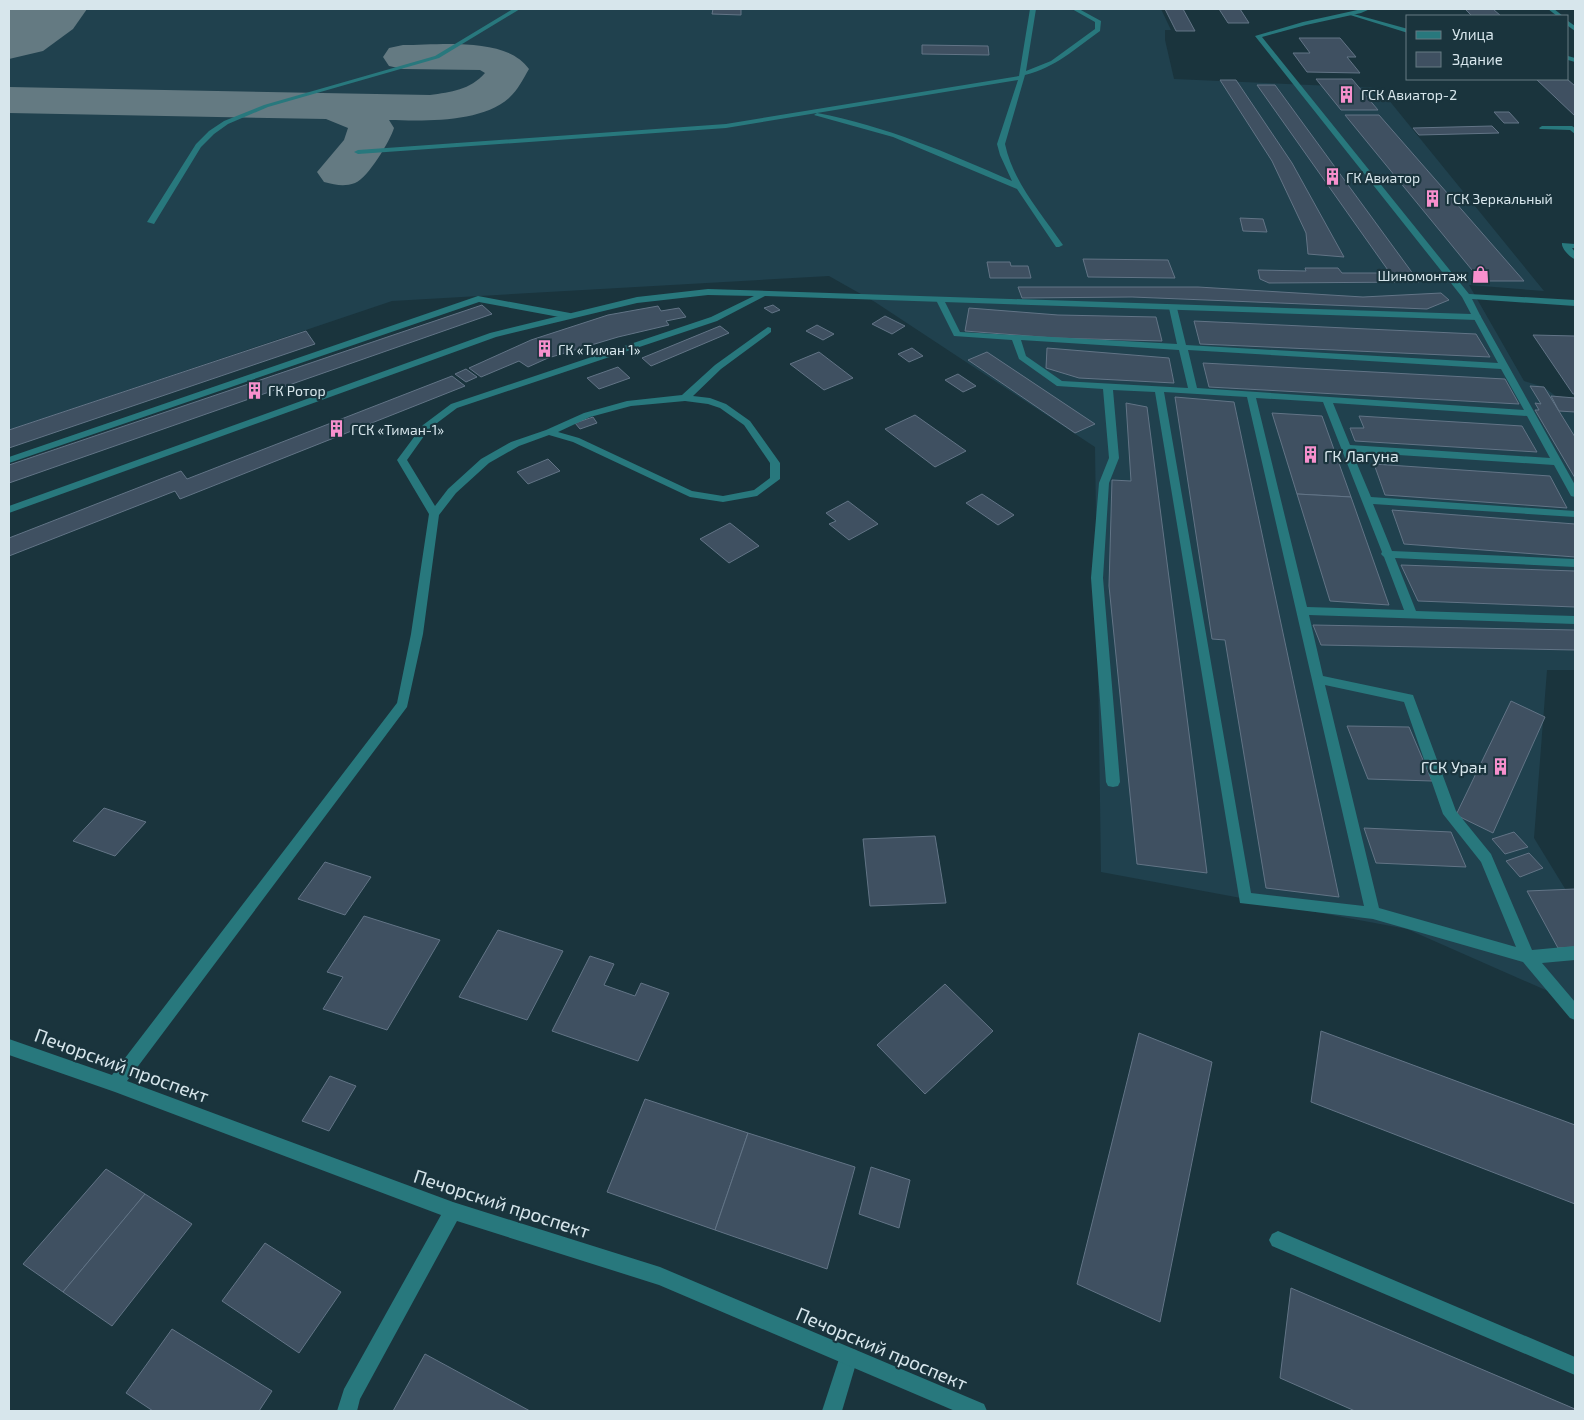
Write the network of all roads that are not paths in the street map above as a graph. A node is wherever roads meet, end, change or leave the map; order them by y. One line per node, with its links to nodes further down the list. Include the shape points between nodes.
1 (517, 9): 13 (street, via 437,57 266,106 223,125 205,138 194,152)
2 (1033, 9): 7 (street)
3 (1075, 9): 7 (street, via 1098,21 1098,30 1050,65)
4 (1367, 9): 5 (street)
5 (1352, 14): 6 (street); 18 (street, via 1258,36)
6 (1406, 30)
7 (1023, 76): 8 (street); 12 (street, via 1000,144 1001,154)
8 (805, 114): 11 (street, via 726,126); 12 (street, via 852,122 896,135)
9 (1542, 128): 10 (street, via 1572,128)
10 (1575, 132)
11 (358, 152)
12 (1021, 188): 14 (street)
13 (152, 222)
14 (1059, 245)
15 (1575, 246): 16 (street, via 1565,245)
16 (1575, 257)
17 (765, 294): 19 (street); 22 (street, via 708,292 636,300); 42 (street, via 714,319 454,406 426,427 402,460)
18 (1466, 296): 20 (street); 23 (street)
19 (940, 300): 21 (street); 25 (street, via 957,334)
20 (1575, 303)
21 (1173, 308): 23 (street); 26 (street)
22 (570, 316): 37 (street, via 478,299); 41 (street, via 493,335)
23 (1477, 317): 27 (street)
24 (768, 330): 32 (street, via 718,367)
25 (1016, 337): 26 (street); 28 (street, via 1022,358 1060,384)
26 (1183, 347): 27 (street); 30 (street)
27 (1504, 366): 34 (street)
28 (1108, 386): 29 (street); 50 (street, via 1114,458 1104,483 1097,578)
29 (1159, 390): 30 (street); 51 (street, via 1245,899)
30 (1193, 392): 31 (street)
31 (1251, 395): 33 (street); 46 (street)
32 (685, 398): 35 (street, via 630,403 587,414); 35 (street, via 717,404 747,423 775,463 775,479 757,493 723,499 690,494 576,440)
33 (1327, 400): 34 (street); 36 (street)
34 (1530, 413): 38 (street)
35 (550, 432): 42 (street, via 515,444 484,461 452,491)
36 (1345, 448): 38 (street); 40 (street)
37 (9, 460)
38 (1558, 462): 39 (street)
39 (1575, 494)
40 (1366, 500): 43 (street); 44 (street)
41 (9, 510)
42 (434, 514): 56 (street, via 417,634 403,704)
43 (1575, 514)
44 (1386, 554): 45 (street); 47 (street)
45 (1575, 563)
46 (1301, 611): 47 (street); 49 (street)
47 (1412, 615): 48 (street)
48 (1575, 620)
49 (1318, 679): 51 (street); 53 (street, via 1409,698 1450,814 1486,858)
50 (1113, 782)
51 (1373, 913): 53 (street)
52 (1575, 953): 53 (street)
53 (1528, 957): 54 (street)
54 (1575, 1013)
55 (9, 1047): 56 (street, Печорский проспект)
56 (115, 1084): 57 (street, Печорский проспект)
57 (453, 1211): 59 (street, Печорский проспект, via 660,1276); 61 (street, via 351,1396)
58 (1278, 1240): 60 (street)
59 (850, 1357): 62 (street); 63 (street, Печорский проспект)
60 (1575, 1366)
61 (347, 1411)
62 (832, 1411)
63 (977, 1411)

